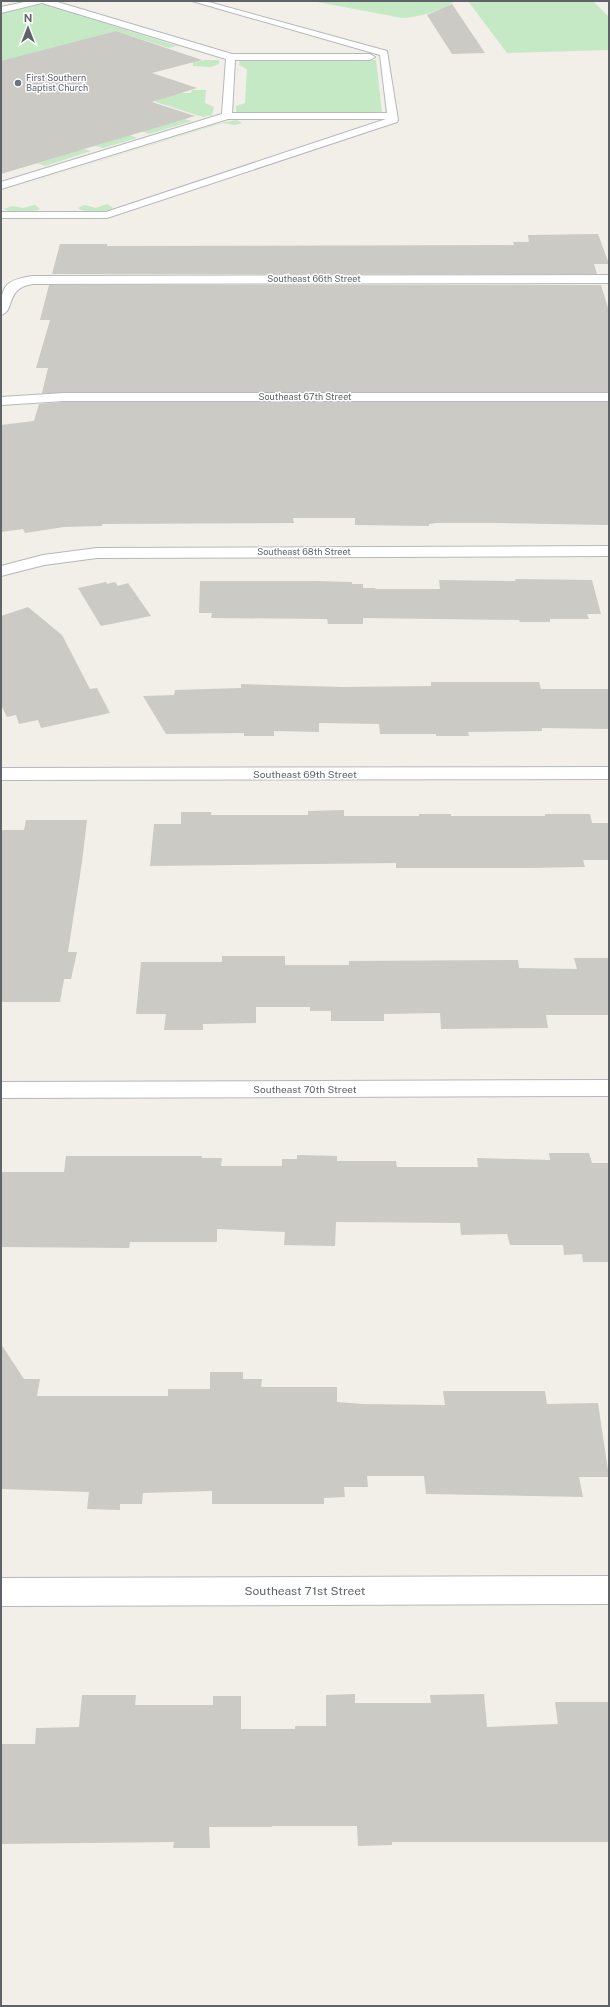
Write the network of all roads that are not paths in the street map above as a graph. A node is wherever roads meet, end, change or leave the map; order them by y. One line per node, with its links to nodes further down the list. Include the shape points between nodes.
1 (40, 1): 4 (street)
2 (45, 1): 5 (street)
3 (196, 1): 6 (street, via 384,53)
4 (1, 10)
5 (231, 57): 6 (street); 7 (street)
6 (385, 57): 8 (street)
7 (226, 116): 8 (street); 9 (street)
8 (392, 116): 10 (street, via 393,120 107,215)
9 (1, 186)
10 (1, 215)
11 (609, 279): 12 (street, Southeast 66th Street, via 42,280 20,282 12,286 7,292)
12 (1, 311)
13 (609, 397): 14 (street, Southeast 67th Street, via 96,397)
14 (1, 400)
15 (609, 551): 16 (street, Southeast 68th Street, via 109,552 43,560)
16 (1, 571)
17 (609, 773): 18 (street, Southeast 69th Street)
18 (1, 774)
19 (609, 1088): 20 (street, Southeast 70th Street)
20 (1, 1090)
21 (609, 1590): 22 (street, Southeast 71st Street)
22 (1, 1592)

